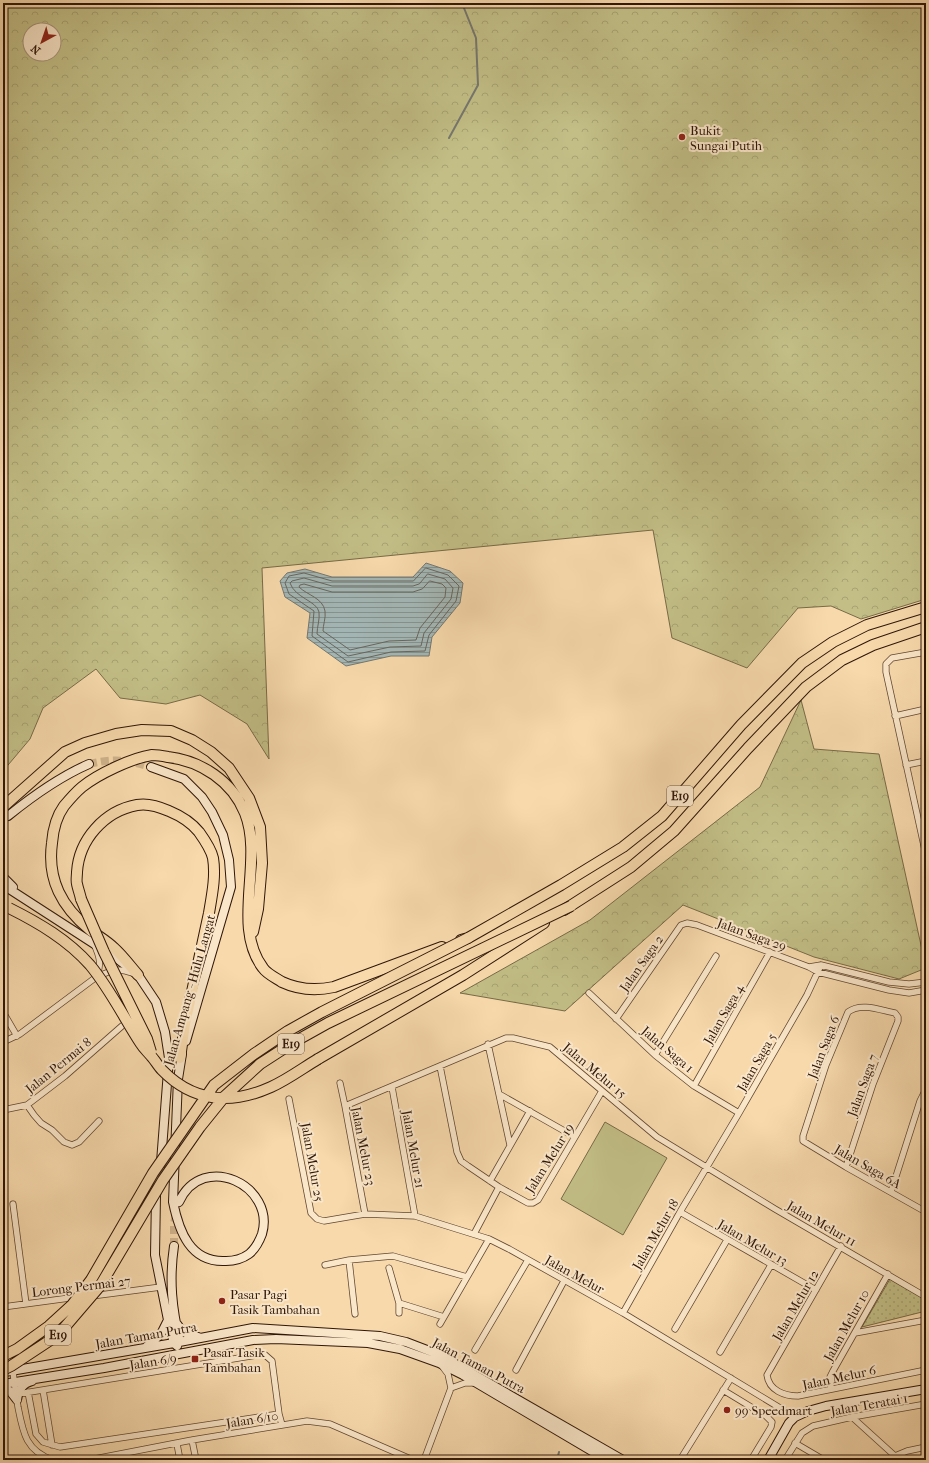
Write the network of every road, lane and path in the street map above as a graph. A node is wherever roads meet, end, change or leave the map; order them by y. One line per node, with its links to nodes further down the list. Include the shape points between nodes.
1 (926, 607): 19 (highway, E19, via 867,625 833,642 802,663 741,725 657,821 623,847 574,878)
2 (926, 627): 17 (highway, E19, via 873,645 842,660 806,687 674,831 631,867)
3 (926, 652): 5 (street, via 892,658 886,664)
4 (926, 709): 5 (street)
5 (895, 716): 8 (street)
6 (926, 761): 8 (street)
7 (89, 764): 11 (street, via 40,790)
8 (906, 765): 12 (street)
9 (151, 767): 41 (street, Jalan Ampang - Hulu Langat, via 184,779 202,797 222,835 229,860 231,887)
10 (3, 807): 21 (highway, via 65,752 85,743 142,730 171,731 192,740 229,768 250,798 260,827 262,863 258,909)
11 (5, 819)
12 (926, 855)
13 (3, 877): 15 (street)
14 (3, 885): 15 (street, Jalan Ampang - Hulu Langat)
15 (22, 896): 20 (street, Jalan Ampang - Hulu Langat)
16 (6, 906): 40 (highway, bridge, via 35,921 76,951 91,966 142,1046)
17 (571, 906): 40 (highway, bridge, via 450,982 272,1087 253,1094 218,1099 182,1088 161,1069); 110 (highway, E19, bridge, via 328,1023 260,1064 225,1096 200,1126 163,1180 96,1291 58,1335)
18 (687, 923): 22 (street, Jalan Saga 29); 34 (street, Jalan Saga 2, via 681,925)
19 (468, 938): 21 (highway, bridge, via 334,987 319,990 292,987 279,980 264,969); 105 (highway, E19, bridge, via 288,1031 214,1085 153,1173 91,1280 72,1305 49,1326)
20 (94, 942): 27 (street, Jalan Ampang - Hulu Langat); 28 (street, via 100,967)
21 (251, 942): 27 (highway, via 248,907 252,845 245,813 231,789 209,770 179,758 153,755 130,761 82,787 63,807 54,827 50,859 56,888 70,911 114,948)
22 (770, 952): 25 (street, Jalan Saga 29); 44 (street, Jalan Saga 4)
23 (716, 956): 39 (street)
24 (821, 965): 25 (street); 26 (street, Jalan Saga 5); 29 (street, via 889,982)
25 (809, 967): 26 (street, Jalan Saga 29)
26 (818, 972): 30 (street, Jalan Saga 29, via 889,990 909,993); 54 (street, Jalan Saga 5)
27 (138, 975): 28 (street, via 122,969 108,971); 84 (street, Jalan Ampang - Hulu Langat, via 156,1002 169,1058 156,1195 155,1255)
28 (96, 978): 36 (street)
29 (926, 982)
30 (926, 990)
31 (589, 993): 34 (street, Jalan Saga 1)
32 (3, 1012): 36 (street)
33 (895, 1013): 56 (street, Jalan Saga 6, via 861,1006 848,1012 826,1065); 59 (street, Jalan Saga 7, via 898,1021 873,1084)
34 (616, 1019): 39 (street, Jalan Saga 1)
35 (122, 1026): 50 (street, Jalan Permai 8, via 65,1076)
36 (17, 1036): 37 (street)
37 (3, 1042)
38 (488, 1044): 42 (street, Jalan Melur 15); 46 (street, Jalan Melur 15, via 513,1038 550,1047); 48 (street)
39 (655, 1055): 44 (street, Jalan Saga 1)
40 (152, 1056): 41 (highway, bridge, via 147,1039 81,899 77,883 82,847 91,833 110,816 138,805 158,807 181,816 205,839 213,857 214,876 209,913)
41 (180, 1058): 64 (street, Jalan Ampang - Hulu Langat, via 173,1202 176,1219 187,1242 195,1251 217,1262 244,1258 260,1241 264,1215 257,1199 246,1187 234,1180 220,1176 204,1177 189,1186)
42 (440, 1066): 45 (street, Jalan Melur 15); 61 (street, Jalan Melur 19, via 457,1152 461,1161)
43 (340, 1083): 51 (street, Jalan Melur 23)
44 (694, 1086): 54 (street, Jalan Saga 1)
45 (392, 1087): 51 (street, Jalan Melur 15); 69 (street, Jalan Melur 21)
46 (602, 1091): 57 (street, Jalan Melur 19); 60 (street, Jalan Melur 15, via 657,1137)
47 (926, 1091): 63 (street, via 920,1101)
48 (499, 1094): 53 (street); 58 (street)
49 (289, 1099): 70 (street, Jalan Melur 25, via 311,1213)
50 (27, 1104): 52 (street, Jalan Permai 8); 55 (street, via 41,1123 64,1142 72,1145 79,1142)
51 (345, 1106): 68 (street, Jalan Melur 23)
52 (3, 1110)
53 (530, 1110): 57 (street); 58 (street)
54 (739, 1113): 60 (street, Jalan Saga 5)
55 (99, 1121)
56 (803, 1136): 59 (street, Jalan Saga 6A, via 807,1144)
57 (575, 1137): 62 (street, Jalan Melur 19, via 538,1200 528,1203)
58 (510, 1145): 61 (street)
59 (846, 1167): 63 (street, Jalan Saga 6A)
60 (706, 1168): 66 (street, Jalan Melur 18); 75 (street, Jalan Melur 11)
61 (490, 1181): 62 (street, Jalan Melur 19)
62 (499, 1187): 71 (street)
63 (891, 1192): 67 (street, Jalan Saga 6A)
64 (179, 1202)
65 (13, 1204): 88 (street)
66 (680, 1212): 73 (street, Jalan Melur 13); 91 (street, Jalan Melur 18)
67 (926, 1212)
68 (365, 1214): 69 (street, Jalan Melur); 70 (street, Jalan Melur)
69 (415, 1216): 71 (street, Jalan Melur)
70 (324, 1221)
71 (474, 1234): 72 (street, Jalan Melur)
72 (489, 1239): 77 (street, Jalan Melur); 82 (street)
73 (727, 1240): 79 (street, Jalan Melur 13); 97 (street)
74 (174, 1246): 94 (street, Jalan Ampang - Hulu Langat, via 171,1267)
75 (841, 1246): 81 (street, Jalan Melur 11); 85 (street, Jalan Melur 12)
76 (349, 1260): 78 (street); 82 (street, via 393,1256); 92 (street)
77 (528, 1260): 83 (street, Jalan Melur); 103 (street)
78 (325, 1265)
79 (771, 1265): 85 (street, Jalan Melur 13); 104 (street)
80 (389, 1268): 87 (street)
81 (888, 1274): 86 (street, Jalan Melur 11); 98 (street, Jalan Melur 10)
82 (467, 1277): 93 (street)
83 (564, 1280): 91 (street, Jalan Melur); 108 (street)
84 (161, 1287): 88 (street, Lorong Permai 27); 94 (street, Jalan Ampang - Hulu Langat)
85 (816, 1290): 112 (street, Jalan Melur 12)
86 (926, 1296)
87 (399, 1303): 90 (street); 93 (street)
88 (26, 1304): 89 (street, Lorong Permai 27)
89 (3, 1307)
90 (399, 1313)
91 (623, 1313): 113 (street, Jalan Melur)
92 (355, 1314)
93 (444, 1317): 96 (street)
94 (171, 1320): 99 (street, via 187,1335); 101 (street, Jalan Ampang - Hulu Langat); 102 (street, via 161,1334)
95 (926, 1320): 98 (street)
96 (440, 1324)
97 (675, 1329)
98 (855, 1333): 122 (street, Jalan Melur 10, via 830,1376)
99 (202, 1337): 101 (street, Jalan Taman Putra); 130 (street, Jalan Taman Putra, via 254,1328 380,1336 406,1342 440,1355)
100 (252, 1340): 101 (street, via 185,1347); 106 (street, Jalan Taman Putra, via 368,1343 400,1349); 107 (street, Jalan Taman Putra)
101 (177, 1344): 102 (street, Jalan Taman Putra); 107 (street, via 169,1352 116,1361)
102 (146, 1347): 110 (street, Jalan Taman Putra)
103 (475, 1350)
104 (720, 1352)
105 (3, 1356)
106 (439, 1363): 116 (street, Jalan Taman Putra); 117 (street, via 448,1374)
107 (104, 1368): 111 (street, Jalan Taman Putra)
108 (516, 1370)
109 (926, 1370): 122 (street, Jalan Melur 6)
110 (6, 1371): 114 (street)
111 (58, 1375): 114 (street, Jalan Taman Putra); 124 (street, via 28,1382)
112 (767, 1375): 122 (street, Jalan Melur 6, via 768,1382 773,1388 789,1396)
113 (730, 1378): 121 (street); 127 (street, Jalan Melur)
114 (14, 1382): 115 (street, Jalan Taman Putra); 124 (street)
115 (3, 1384)
116 (478, 1384): 117 (street, via 465,1383); 130 (street, Jalan Taman Putra)
117 (452, 1388): 144 (street)
118 (3, 1389): 124 (street)
119 (926, 1389): 127 (street, via 826,1406)
120 (43, 1390): 123 (street, Jalan 6/9); 126 (street, Jalan 6/9, via 264,1354 272,1361); 134 (street)
121 (723, 1390): 147 (street); 148 (street, via 772,1422)
122 (831, 1390)
123 (28, 1392): 124 (street, Jalan 6/9); 134 (street, via 36,1434 43,1442)
124 (17, 1397): 138 (street, via 22,1431 30,1445 42,1456)
125 (926, 1404): 128 (street, Jalan Teratai 1)
126 (279, 1414): 129 (street, Jalan 6/9); 134 (street, Jalan 6/10, via 60,1447)
127 (795, 1417): 149 (street)
128 (852, 1417): 132 (street, Jalan Teratai 1, via 813,1426 802,1432); 137 (street)
129 (282, 1425): 131 (street, Jalan 6/10); 143 (street, Jalan 6/10, via 307,1421 330,1424)
130 (578, 1438): 145 (street, Jalan Taman Putra); 146 (street, Jalan Taman Putra)
131 (192, 1440): 133 (street, Jalan 6/10); 142 (street)
132 (795, 1443): 150 (street, Jalan Teratai 1); 151 (street)
133 (177, 1444): 136 (street, Jalan 6/10); 141 (street)
134 (52, 1445)
135 (926, 1447): 137 (street, via 907,1451)
136 (130, 1453): 139 (street, Jalan 6/10); 140 (street)
137 (894, 1458)
138 (53, 1460)
139 (88, 1460)
140 (131, 1460)
141 (180, 1460)
142 (196, 1460)
143 (413, 1460)
144 (424, 1460)
145 (606, 1460)
146 (623, 1460)
147 (680, 1460)
148 (751, 1460)
149 (768, 1460)
150 (785, 1460)
151 (824, 1460)

